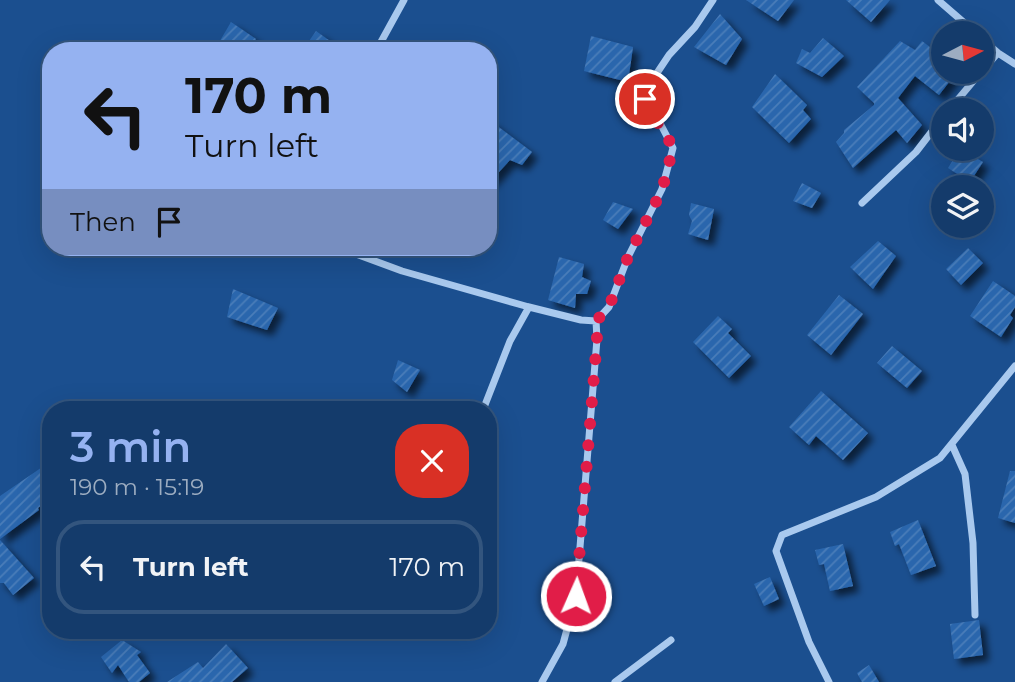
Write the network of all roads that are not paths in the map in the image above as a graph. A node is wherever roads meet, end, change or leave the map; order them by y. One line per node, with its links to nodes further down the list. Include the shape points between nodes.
1 (404, 0): 5 (street)
2 (713, 0): 16 (street, via 649,85 640,113 661,125 673,148 662,190 609,307)
3 (942, 1): 4 (street)
4 (963, 21)
5 (381, 42)
6 (994, 49): 7 (street)
7 (998, 53): 8 (street); 9 (street)
8 (994, 57)
9 (1015, 64)
10 (970, 84): 11 (street)
11 (959, 98)
12 (931, 133): 13 (street)
13 (862, 203)
14 (360, 256): 15 (street)
15 (529, 307): 16 (street); 18 (street)
16 (596, 321): 22 (street, via 576,596 563,644)
17 (1015, 366): 19 (street)
18 (487, 401)
19 (952, 445): 20 (street, via 965,474); 24 (street, via 940,458 876,497 782,536 776,551 809,642)
20 (975, 615)
21 (671, 640): 23 (street)
22 (542, 682)
23 (615, 682)
24 (829, 682)

